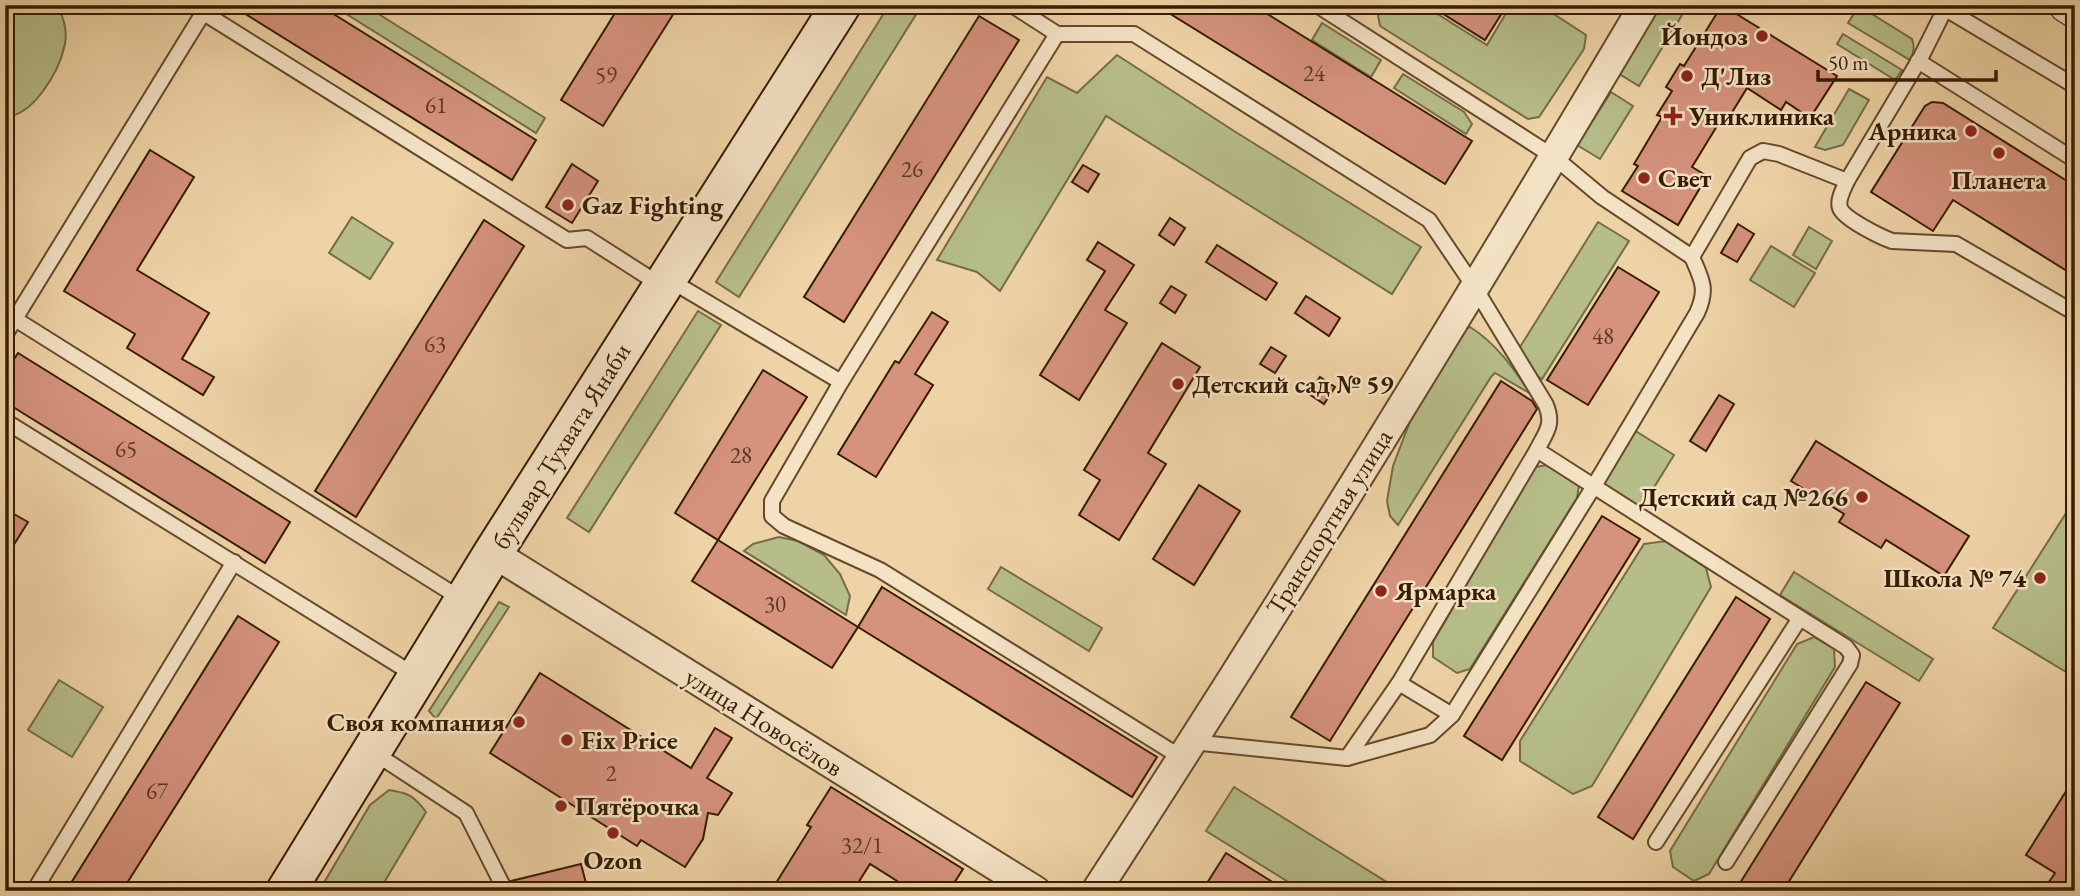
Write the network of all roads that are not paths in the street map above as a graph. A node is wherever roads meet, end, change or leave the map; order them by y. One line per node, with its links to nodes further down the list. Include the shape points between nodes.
1 (841, 5): 16 (main road, бульвар Тухвата Янаби)
2 (1012, 5): 9 (lane)
3 (1317, 5): 12 (lane)
4 (1644, 5): 12 (street, Транспортная улица)
5 (2067, 5): 8 (street)
6 (1944, 7): 10 (lane); 11 (lane)
7 (206, 9): 16 (lane, via 567,240 587,238); 19 (lane)
8 (2075, 10)
9 (1057, 34): 17 (lane, via 1134,34 1429,220); 21 (lane)
10 (1918, 61): 13 (lane); 14 (lane)
11 (2075, 86)
12 (1554, 157): 15 (lane, via 1602,197); 17 (street, Транспортная улица)
13 (2075, 160)
14 (1847, 180): 15 (lane, via 1763,151 1750,159); 18 (lane, via 1840,209 1874,232 1892,241 1956,244)
15 (1692, 257): 24 (lane, via 1703,285 1703,299)
16 (665, 282): 21 (lane); 25 (main road, бульвар Тухвата Янаби)
17 (1475, 288): 23 (lane, via 1546,405 1548,429); 32 (street, Транспортная улица)
18 (2075, 313)
19 (15, 320): 20 (lane); 27 (lane)
20 (5, 335)
21 (841, 382): 32 (lane, via 772,501 772,516 784,526 880,570)
22 (5, 421): 26 (lane)
23 (1538, 450): 24 (lane); 30 (lane)
24 (1594, 486): 28 (lane); 31 (lane)
25 (493, 553): 27 (main road, бульвар Тухвата Янаби); 40 (street, улица Новосёлов)
26 (234, 562): 29 (lane); 38 (lane)
27 (464, 600): 29 (main road, бульвар Тухвата Янаби)
28 (1800, 618): 35 (lane); 36 (lane, via 1846,647 1852,655 1850,664)
29 (418, 676): 33 (main road, бульвар Тухвата Янаби)
30 (1399, 683): 31 (lane); 34 (lane)
31 (1452, 715): 34 (lane, via 1430,735)
32 (1187, 750): 34 (lane); 41 (street, Транспортная улица)
33 (372, 751): 37 (lane, via 466,813); 39 (main road, бульвар Тухвата Янаби)
34 (1347, 758)
35 (1656, 842)
36 (1726, 862)
37 (505, 890)
38 (34, 891)
39 (286, 891)
40 (1036, 891)
41 (1096, 891)

